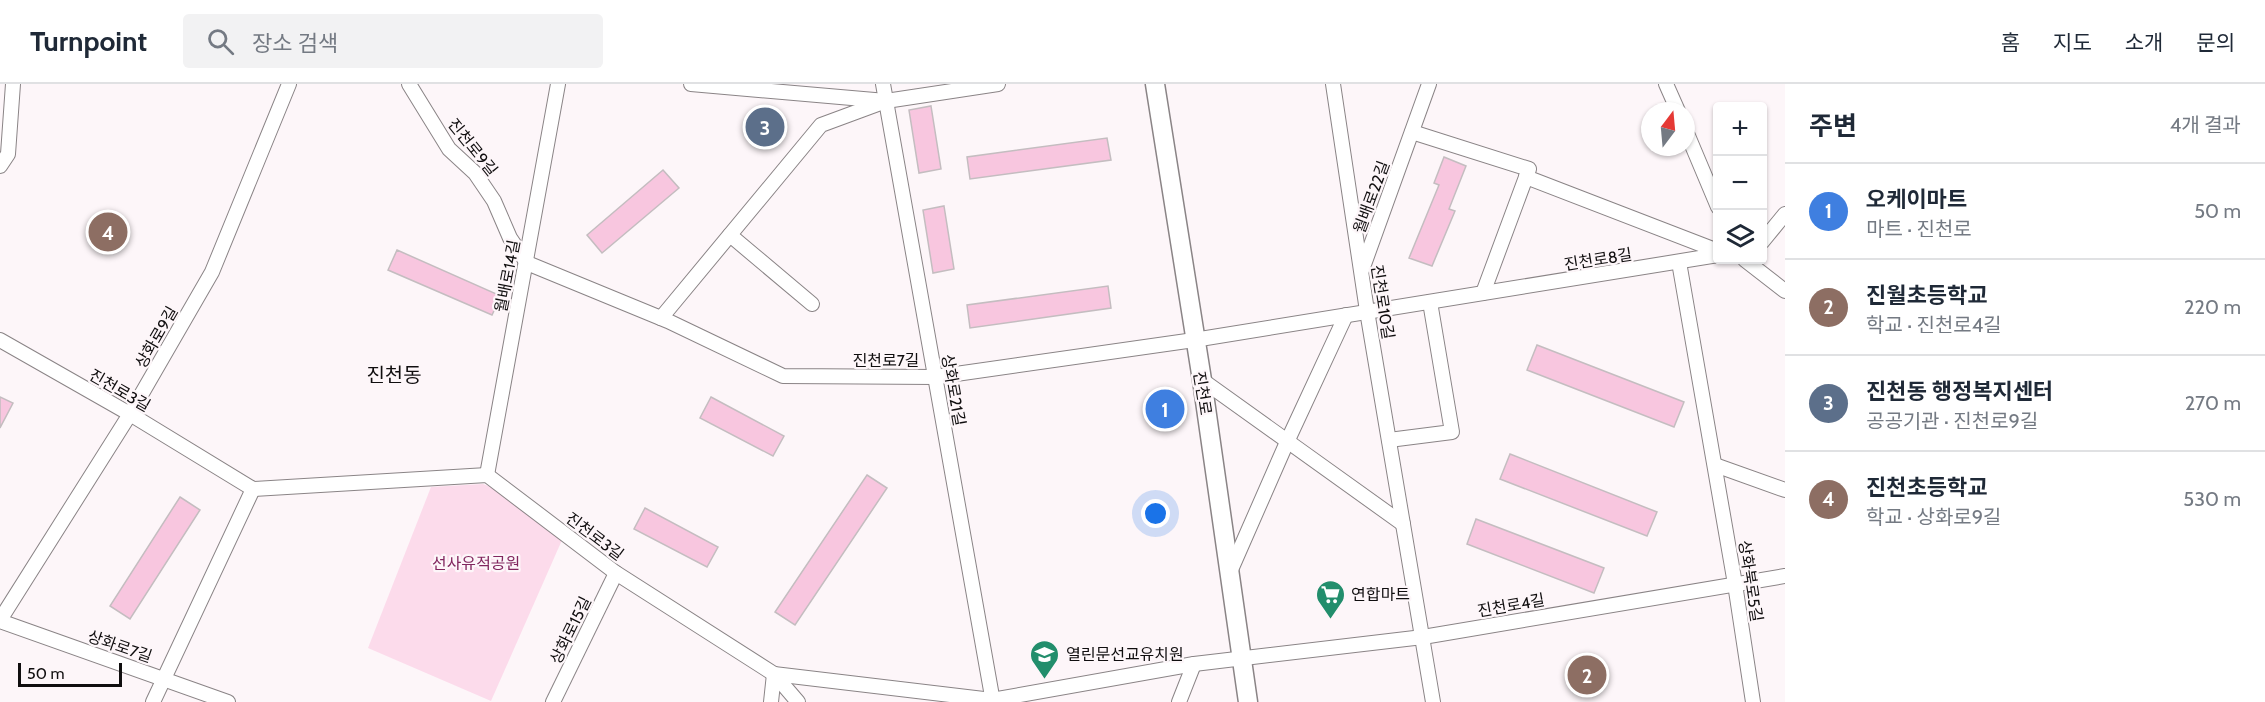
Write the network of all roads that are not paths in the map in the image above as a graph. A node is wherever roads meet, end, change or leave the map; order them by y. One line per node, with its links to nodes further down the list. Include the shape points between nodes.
1 (13, 84): 16 (street, via 8,154)
2 (290, 84): 39 (street, 상화로9길, via 212,272)
3 (409, 84): 25 (street, 진천로9길, via 449,149 475,173 494,201 510,238)
4 (558, 84): 25 (street, 월배로14길)
5 (691, 84): 12 (street)
6 (884, 84): 12 (street, 상화로21길)
7 (998, 84): 12 (street)
8 (1155, 84): 36 (main road, 진천로)
9 (1333, 84): 27 (street, 진천로10길)
10 (1429, 84): 14 (street, 월배로22길)
11 (1666, 84): 13 (street)
12 (886, 101): 20 (street, via 821,125); 37 (street, 상화로21길)
13 (1674, 102)
14 (1412, 132): 17 (street); 27 (street, 월배로22길)
15 (1695, 152): 18 (street)
16 (0, 166)
17 (1528, 173): 22 (street, 진천로8길); 29 (street)
18 (1713, 195)
19 (1785, 214): 21 (street)
20 (730, 235): 31 (street); 34 (street)
21 (1767, 236)
22 (1713, 251)
23 (1713, 254): 24 (street, 진천로8길)
24 (1680, 262): 29 (street, 진천로8길); 42 (street, 상화북로5길)
25 (527, 263): 34 (street, 진천로7길); 43 (street, 월배로14길)
26 (1752, 264): 28 (street)
27 (1361, 272): 32 (street, 진천로10길)
28 (1785, 291)
29 (1483, 293): 30 (street, 진천로8길)
30 (1430, 302): 32 (street, 진천로8길); 40 (street, via 1452,432)
31 (812, 304)
32 (1367, 311): 33 (street, 진천로8길); 40 (street, 진천로10길)
33 (1346, 315): 36 (street, 진천로8길); 41 (street)
34 (662, 318): 37 (street, 진천로7길, via 783,376)
35 (0, 340): 39 (street, 진천로3길)
36 (1194, 340): 37 (street, 진천로7길); 38 (main road, 진천로)
37 (935, 377): 57 (street, 상화로21길)
38 (1202, 380): 41 (street); 48 (main road, 진천로)
39 (130, 414): 44 (street, 진천로3길); 51 (street, 상화로9길)
40 (1389, 440): 46 (street, 진천로10길)
41 (1287, 442): 46 (street); 48 (street)
42 (1715, 465): 45 (street); 50 (street, 상화북로5길)
43 (488, 475): 44 (street); 47 (street, 진천로3길)
44 (254, 489): 56 (street)
45 (1785, 490)
46 (1403, 524): 52 (street, 진천로10길)
47 (616, 573): 55 (street, 진천로3길); 60 (street, 상화로15길)
48 (1229, 576): 53 (main road, 진천로)
49 (1785, 576): 50 (street, 진천로4길)
50 (1735, 584): 52 (street, 진천로4길); 66 (street, 상화북로5길)
51 (0, 621): 56 (street, 상화로7길)
52 (1423, 637): 53 (street, 진천로4길); 65 (street, 진천로10길)
53 (1242, 658): 54 (street, 진천로3길); 64 (main road, 진천로)
54 (1194, 664): 57 (street, 진천로3길); 63 (street)
55 (774, 674): 57 (street, 진천로3길); 61 (street); 62 (street)
56 (164, 679): 58 (street); 59 (street, 상화로7길)
57 (993, 701)
58 (153, 702)
59 (228, 702)
60 (553, 702)
61 (771, 702)
62 (798, 702)
63 (1179, 702)
64 (1248, 702)
65 (1433, 702)
66 (1753, 702)

